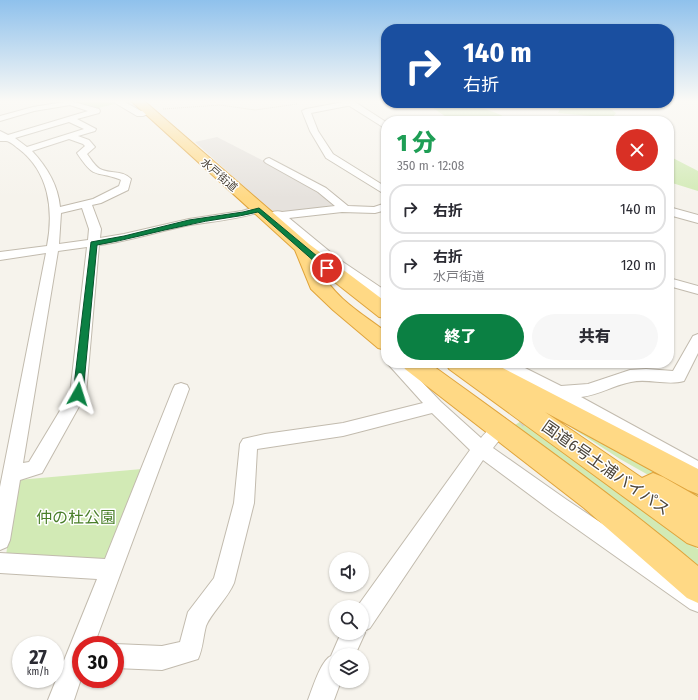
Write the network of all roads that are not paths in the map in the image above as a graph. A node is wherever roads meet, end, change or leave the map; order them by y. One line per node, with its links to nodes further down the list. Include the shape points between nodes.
1 (19, 133): 6 (street)
2 (80, 133): 5 (street)
3 (172, 133): 15 (highway, 水戸街道)
4 (315, 133): 9 (street, via 329,156)
5 (69, 136): 7 (street); 10 (street, via 86,142 90,147 82,153 93,168 126,179 124,188)
6 (3, 137): 7 (street)
7 (26, 150): 13 (street, via 48,176 55,197)
8 (269, 161): 12 (street, via 322,190)
9 (381, 189)
10 (87, 204): 13 (street); 17 (street, via 95,229)
11 (381, 208): 12 (street)
12 (345, 209): 15 (street)
13 (56, 211): 19 (street)
14 (674, 212): 16 (street)
15 (268, 214): 17 (street, via 244,214 195,221); 18 (highway, 水戸街道); 23 (street)
16 (698, 219)
17 (93, 243): 19 (street); 39 (street, via 78,394 35,468)
18 (303, 248): 24 (highway); 26 (highway, via 318,285)
19 (52, 249): 20 (street); 39 (street)
20 (0, 256)
21 (674, 283): 22 (street)
22 (698, 290)
23 (381, 294)
24 (381, 308)
25 (698, 339): 33 (street, via 678,377 630,376 589,390)
26 (381, 341)
27 (400, 368): 35 (street)
28 (420, 368): 46 (highway, via 583,491)
29 (464, 368): 34 (highway, 国道6号土浦バイパス)
30 (483, 368): 40 (highway)
31 (510, 368): 33 (street)
32 (181, 389): 45 (street)
33 (555, 395): 38 (street)
34 (514, 404): 41 (highway, 国道6号土浦バイパス); 42 (highway, 国道6号土浦バイパス)
35 (435, 406): 37 (street); 50 (street, via 399,417 313,435 249,444 244,503 223,583 196,620 190,651 162,658)
36 (496, 434): 37 (street)
37 (481, 449): 47 (street); 48 (street)
38 (698, 470)
39 (12, 474): 43 (street)
40 (698, 482)
41 (698, 512)
42 (698, 532)
43 (0, 540)
44 (0, 563): 45 (street)
45 (111, 570): 49 (street)
46 (698, 587)
47 (698, 601)
48 (369, 610)
49 (86, 636)
50 (124, 656)
51 (72, 671): 53 (street)
52 (329, 679): 54 (street)
53 (60, 700)
54 (321, 700)

